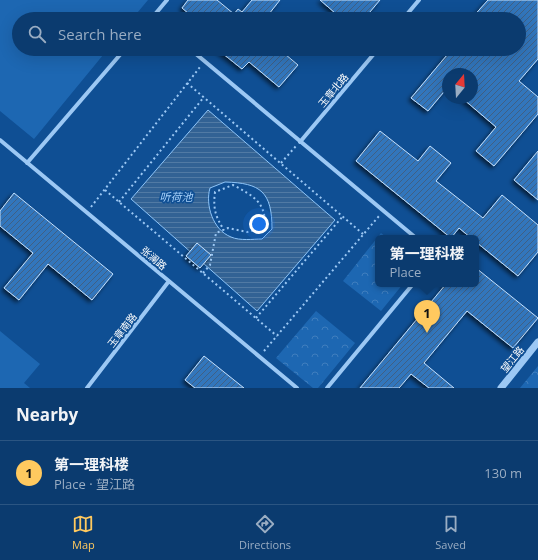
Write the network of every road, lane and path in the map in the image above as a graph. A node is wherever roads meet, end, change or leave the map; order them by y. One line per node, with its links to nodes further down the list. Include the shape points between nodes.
1 (167, 0): 3 (street)
2 (418, 0): 4 (street)
3 (158, 12)
4 (409, 12)
5 (119, 56): 13 (street)
6 (199, 56): 8 (street)
7 (372, 56): 12 (street, 玉章北路)
8 (205, 61): 9 (path); 12 (street)
9 (187, 83): 10 (path); 15 (path)
10 (204, 97): 14 (path); 16 (path)
11 (0, 141): 13 (street, 张澜路)
12 (300, 142): 14 (path); 17 (street)
13 (27, 163): 18 (street, 张澜路)
14 (281, 164): 19 (path)
15 (105, 190): 16 (path); 18 (path)
16 (119, 202): 23 (path)
17 (383, 211): 21 (path); 22 (street)
18 (87, 212): 24 (street, 张澜路)
19 (343, 216): 21 (path); 26 (path)
20 (224, 230): 20 (path, via 213,205 216,192 233,185 254,196 266,216 264,228 246,232 228,228); 23 (path, via 216,233 210,264)
21 (363, 234): 27 (path)
22 (412, 235)
23 (203, 273): 26 (path)
24 (169, 281): 29 (street, 张澜路); 30 (street, 玉章南路)
25 (411, 287): 32 (street)
26 (256, 318): 27 (path)
27 (277, 336): 29 (path)
28 (538, 342): 33 (street, 望江路)
29 (260, 357): 31 (street, 张澜路)
30 (87, 388)
31 (297, 388)
32 (327, 388)
33 (501, 388)

